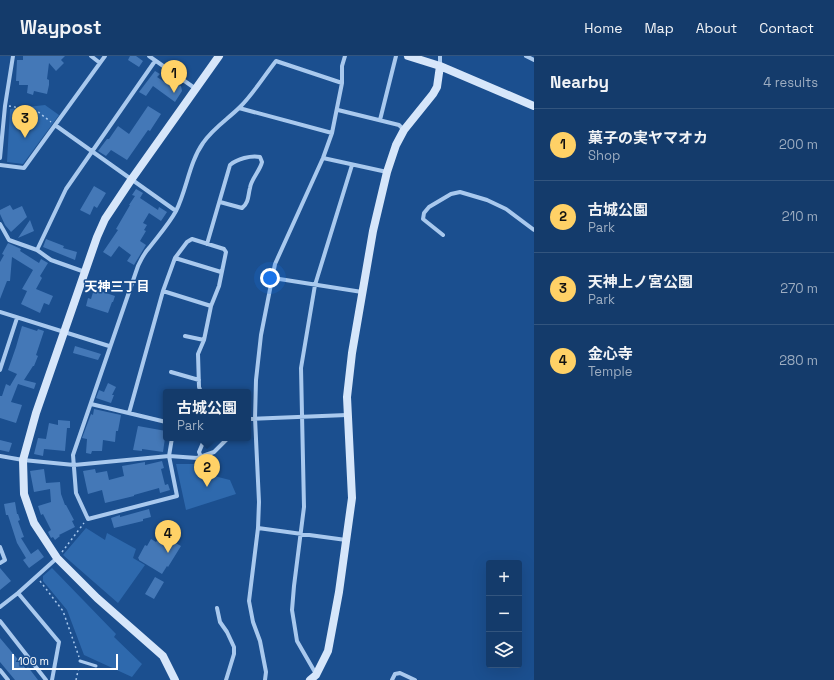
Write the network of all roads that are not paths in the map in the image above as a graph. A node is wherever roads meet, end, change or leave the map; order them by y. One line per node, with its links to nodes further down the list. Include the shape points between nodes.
1 (13, 56): 25 (street)
2 (91, 56): 13 (street)
3 (106, 56): 13 (street)
4 (149, 56): 12 (street)
5 (219, 56): 16 (street)
6 (345, 56): 15 (street)
7 (396, 56): 20 (street)
8 (408, 56): 14 (street)
9 (440, 56): 14 (street)
10 (526, 56): 11 (street)
11 (534, 60)
12 (155, 61): 16 (street); 24 (street)
13 (100, 63): 21 (street)
14 (440, 66): 17 (street); 22 (street, via 437,87)
15 (342, 84): 18 (street, via 276,61); 19 (street)
16 (196, 89): 30 (street)
17 (534, 106)
18 (239, 108): 23 (street); 32 (street, via 204,142 194,160)
19 (338, 110): 20 (street); 23 (street)
20 (380, 120): 22 (street, via 399,125)
21 (55, 125): 24 (street); 27 (street, via 24,168)
22 (404, 130): 29 (street)
23 (332, 133): 26 (street)
24 (91, 152): 30 (street); 38 (street, via 66,189)
25 (0, 158)
26 (323, 158): 28 (street); 42 (street, via 275,264)
27 (0, 165)
28 (352, 165): 29 (street); 43 (street)
29 (387, 172): 45 (street)
30 (131, 180): 32 (street); 40 (street, via 105,219)
31 (220, 202): 31 (street, via 230,165 255,156 260,157 260,169 250,186 246,205 242,208); 37 (street)
32 (176, 211): 52 (street, via 147,249 138,266)
33 (0, 224): 34 (street)
34 (2, 230): 38 (street, via 10,240)
35 (534, 230): 36 (street, via 506,209 460,192 451,194 424,212 423,219)
36 (443, 235)
37 (207, 244): 39 (street, via 192,239); 41 (street, via 226,252)
38 (37, 250): 40 (street, via 51,260)
39 (175, 258): 41 (street); 44 (street)
40 (85, 272): 49 (street)
41 (221, 272): 46 (street, via 219,286)
42 (273, 278): 43 (street); 61 (street, via 261,336)
43 (315, 285): 45 (street); 60 (street, via 301,368)
44 (163, 291): 46 (street); 58 (street)
45 (362, 292): 59 (street, via 352,352)
46 (211, 306): 51 (street)
47 (0, 312): 48 (street)
48 (17, 318): 49 (street); 53 (street)
49 (64, 332): 52 (street); 70 (street)
50 (185, 336): 51 (street)
51 (204, 340): 55 (street, via 198,354)
52 (110, 346): 57 (street)
53 (0, 370)
54 (171, 372): 55 (street)
55 (199, 380): 56 (street)
56 (200, 389)
57 (91, 404): 58 (street); 71 (street, via 73,455)
58 (129, 413): 63 (street)
59 (347, 415): 60 (street); 74 (street, via 352,498)
60 (302, 417): 61 (street); 73 (street, via 304,507)
61 (255, 418): 62 (street); 72 (street)
62 (251, 419)
63 (163, 421)
64 (172, 441): 68 (street)
65 (204, 441): 69 (street, via 199,452)
66 (225, 441): 69 (street, via 214,452)
67 (0, 456): 70 (street)
68 (169, 456): 69 (street); 71 (street); 71 (street, via 177,496 88,519 76,493)
69 (201, 457)
70 (23, 460): 71 (street); 76 (street, via 24,494 34,524)
71 (74, 465)
72 (258, 528): 73 (street); 91 (street, via 249,601 260,641 266,672)
73 (301, 535): 74 (street); 85 (street, via 292,610 297,641)
74 (346, 540): 85 (street, via 328,651)
75 (0, 547): 77 (street, via 5,560)
76 (57, 558): 78 (street); 89 (street, via 97,598 163,656)
77 (0, 563)
78 (18, 593): 79 (street); 88 (street, via 59,642)
79 (0, 607)
80 (217, 608): 90 (street, via 220,622 234,647)
81 (0, 621): 87 (street)
82 (80, 661): 83 (lane)
83 (96, 666)
84 (0, 670): 86 (street)
85 (313, 678)
86 (8, 680)
87 (46, 680)
88 (52, 680)
89 (175, 680)
90 (226, 680)
91 (265, 680)
92 (392, 680): 93 (street, via 395,674 400,673)
93 (415, 680)

